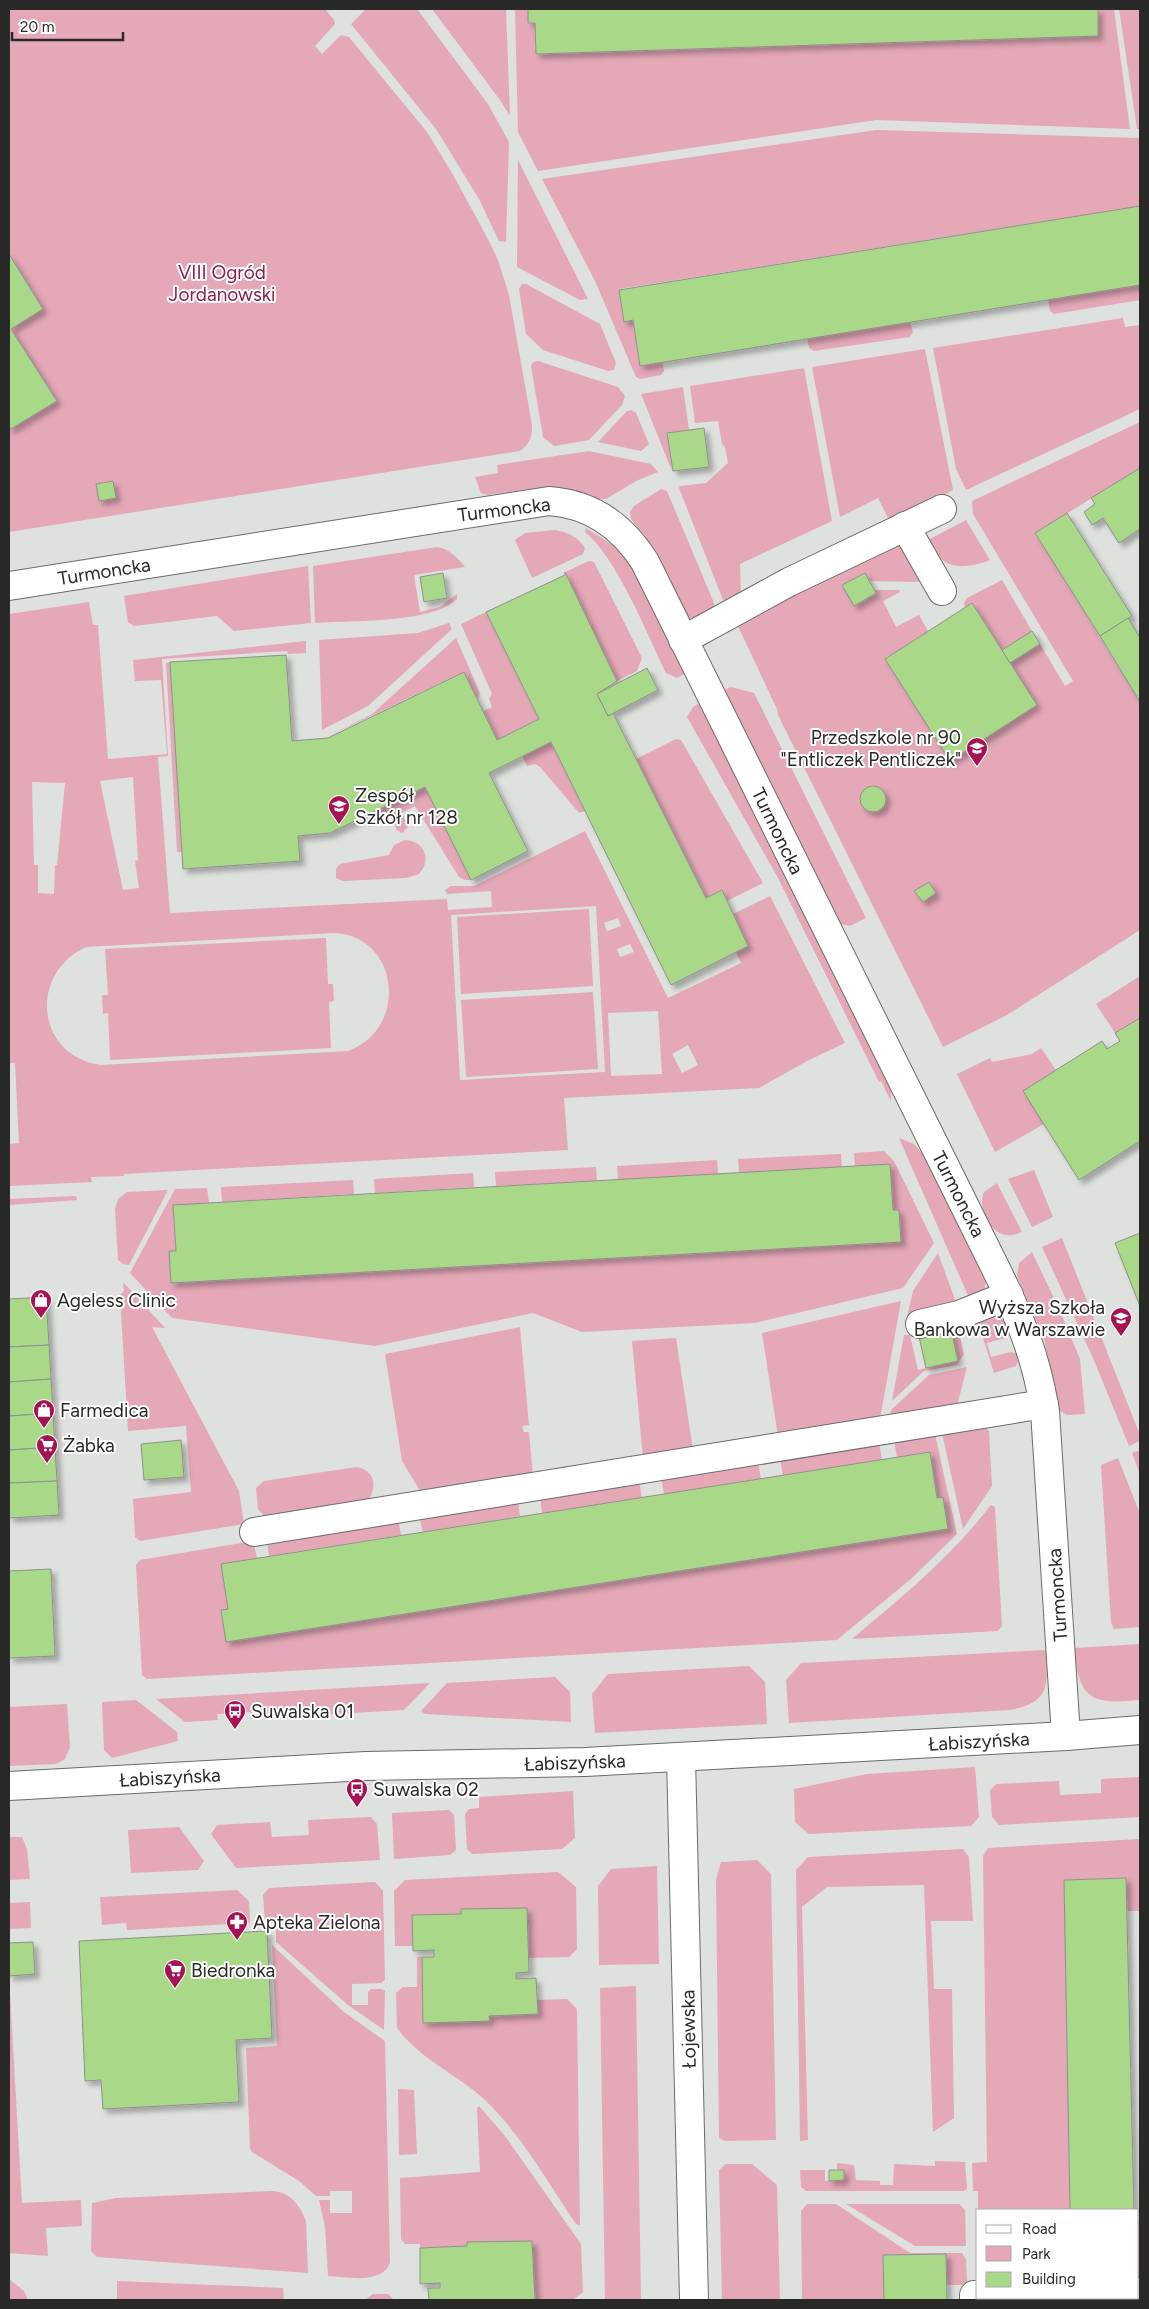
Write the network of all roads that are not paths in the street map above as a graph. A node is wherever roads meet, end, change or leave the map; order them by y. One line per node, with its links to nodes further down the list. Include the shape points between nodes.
1 (942, 509): 2 (street)
2 (905, 526): 4 (street); 5 (street, via 789,582)
3 (9, 586): 5 (street, Turmoncka, via 532,503 565,502 591,511 620,529 629,539 645,562)
4 (942, 591)
5 (684, 640): 6 (street, Turmoncka)
6 (1009, 1295): 7 (street, via 959,1315); 8 (street, Turmoncka, via 1030,1341)
7 (920, 1324)
8 (1044, 1404): 9 (street); 11 (street, Turmoncka)
9 (254, 1532)
10 (1140, 1730): 11 (street, Łabiszyńska)
11 (1066, 1736): 12 (street, Łabiszyńska)
12 (682, 1757): 13 (street, Łabiszyńska, via 552,1764 366,1766); 14 (street, Łojewska)
13 (9, 1786)
14 (694, 2300)

